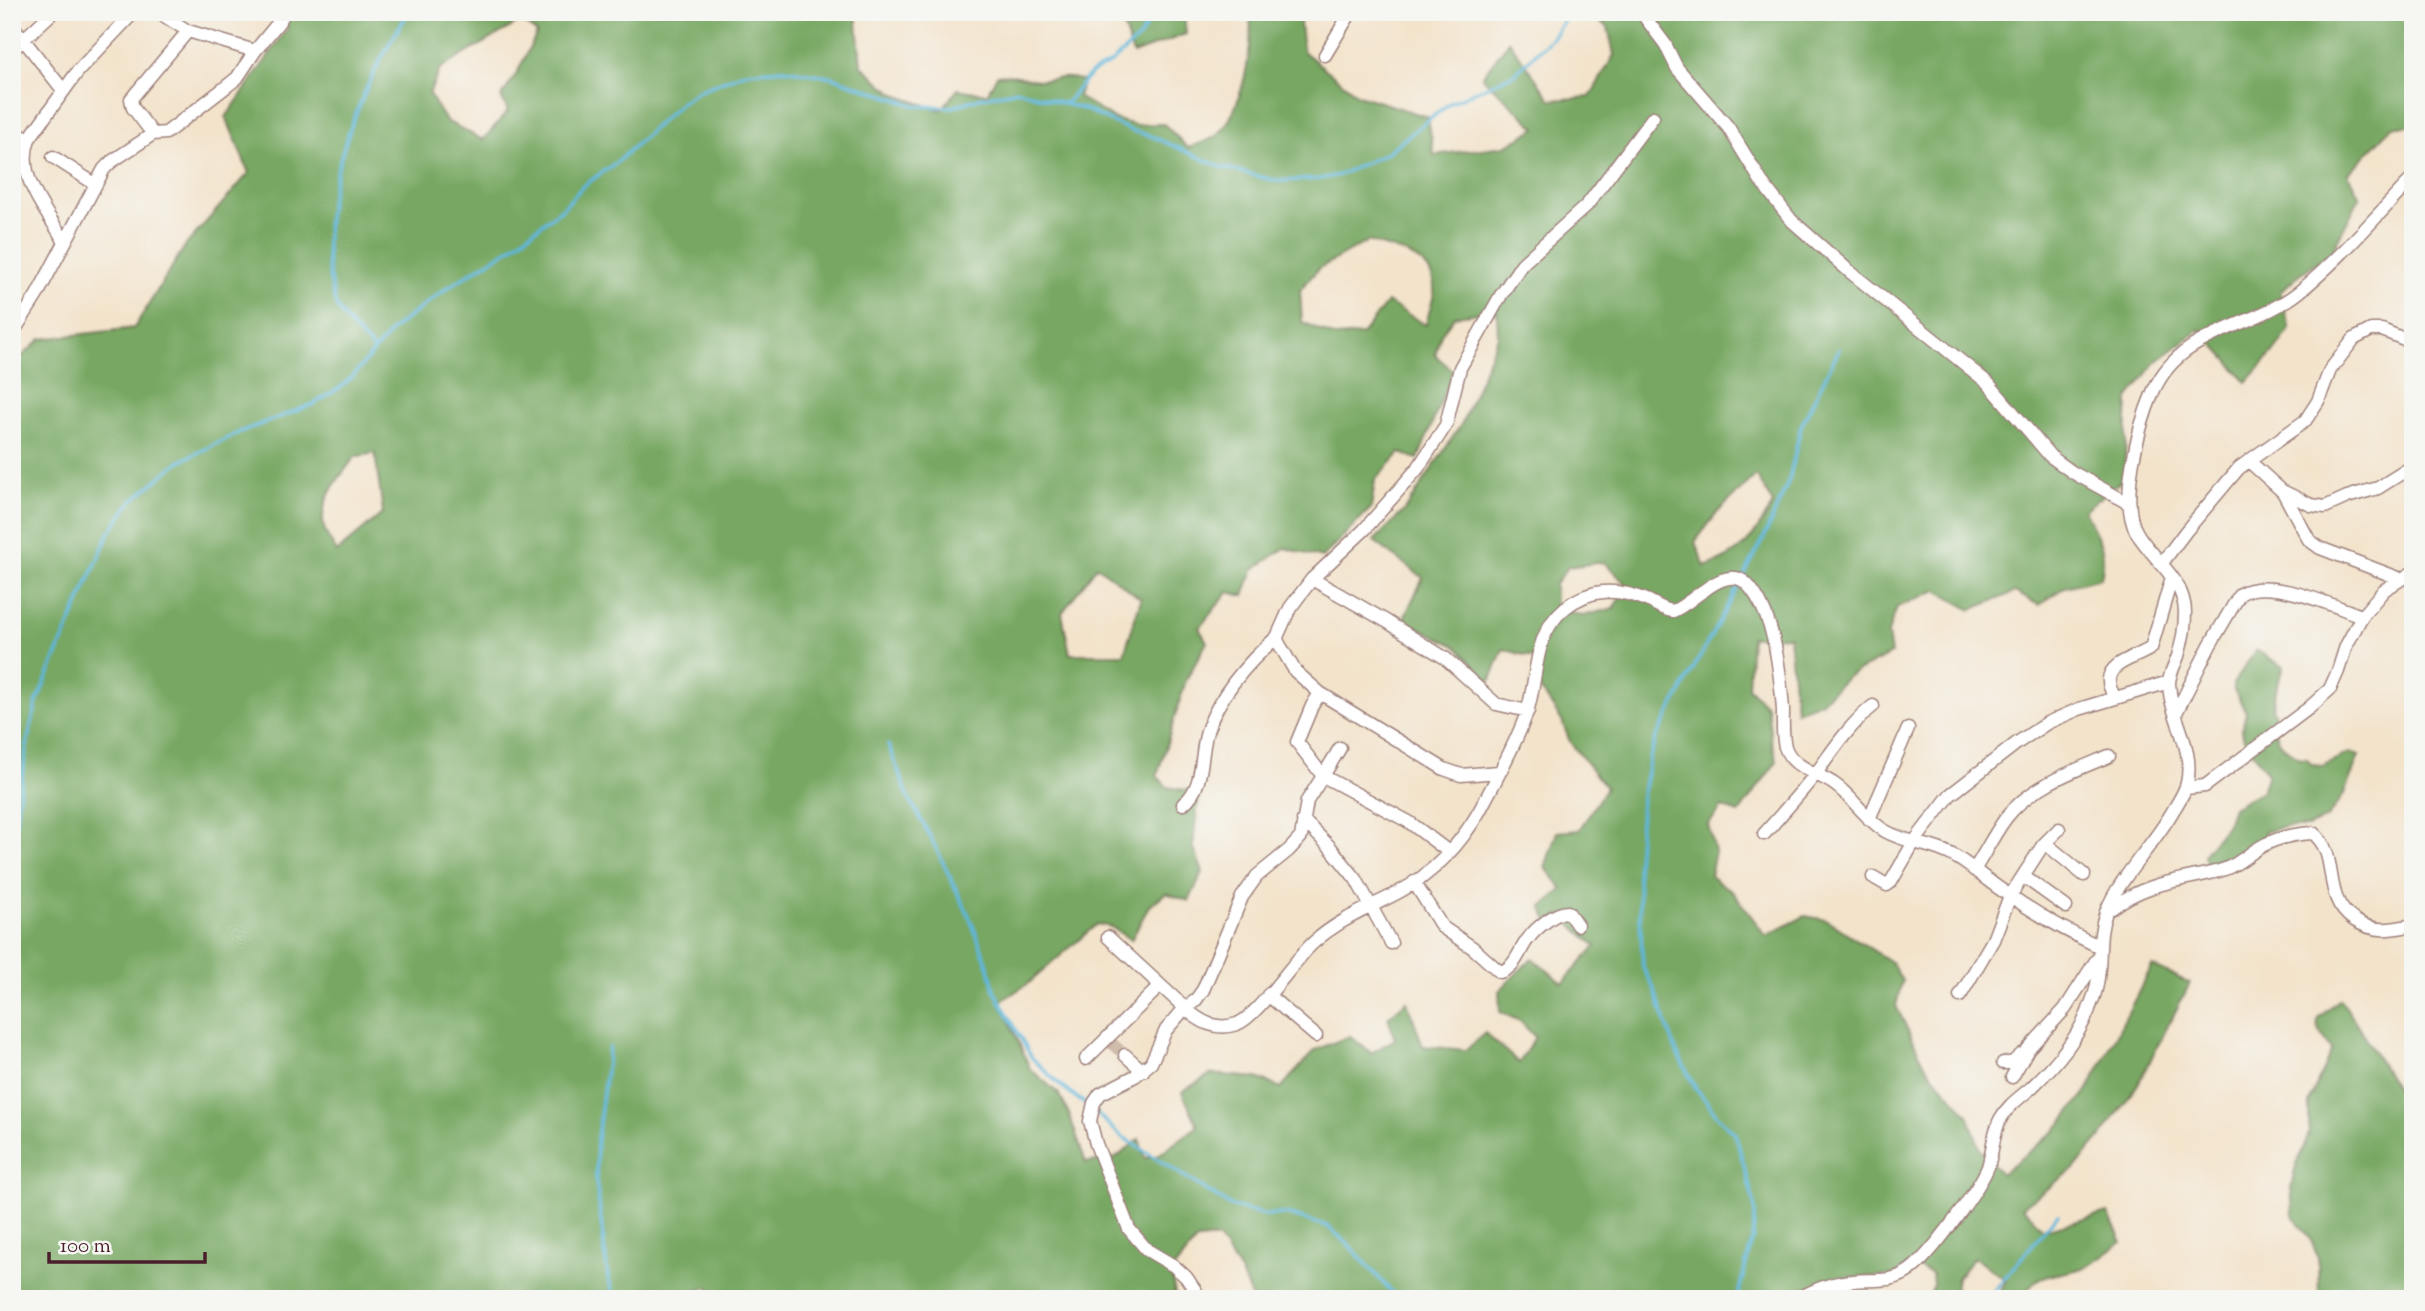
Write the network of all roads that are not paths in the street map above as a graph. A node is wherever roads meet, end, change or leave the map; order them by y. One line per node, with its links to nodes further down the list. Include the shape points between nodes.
1 (53, 12): 9 (street)
2 (158, 12): 8 (street)
3 (285, 12): 11 (street)
4 (1352, 12): 12 (street)
5 (1641, 12): 29 (street, via 1677,68 1728,127 1791,220 1988,383 2050,456)
6 (130, 14): 13 (street)
7 (12, 25): 9 (street)
8 (188, 32): 11 (street); 16 (street, via 131,99)
9 (23, 39): 10 (street); 13 (street)
10 (12, 50)
11 (255, 51): 16 (street, via 233,82 166,133)
12 (1325, 55)
13 (63, 90): 17 (street)
14 (1653, 117): 33 (street, via 1587,205 1522,264 1501,295 1460,368 1446,425 1418,468 1364,530)
15 (12, 131): 17 (street)
16 (153, 134): 20 (street, via 111,162)
17 (29, 139): 21 (street, via 25,149 29,182)
18 (53, 157): 20 (street)
19 (2413, 178): 29 (street, via 2300,291 2201,341 2168,366 2138,434)
20 (96, 184): 21 (street)
21 (65, 242): 22 (street)
22 (12, 334)
23 (2413, 345): 26 (street, via 2382,330 2361,334 2339,356 2305,421)
24 (2413, 412): 25 (street)
25 (2413, 424)
26 (2250, 461): 28 (street); 30 (street, via 2239,468)
27 (2413, 466): 28 (street, via 2378,488 2325,507)
28 (2282, 491): 31 (street, via 2309,540 2320,548)
29 (2128, 503): 30 (street, via 2138,535)
30 (2162, 564): 32 (street)
31 (2407, 575): 34 (street, via 2384,590)
32 (2172, 577): 36 (street, via 2186,616); 38 (street, via 2151,648 2112,671 2109,682)
33 (1312, 579): 35 (street, via 1290,608); 40 (street, via 1446,658 1496,704)
34 (2362, 616): 41 (street, via 2289,591 2246,590 2210,645); 48 (street, via 2330,689 2211,782)
35 (1277, 637): 37 (street, via 1295,671); 49 (street, via 1241,671 1225,695 1208,729 1195,789)
36 (2169, 682): 38 (street); 41 (street)
37 (1320, 694): 45 (street, via 1444,769 1461,775); 47 (street, via 1297,742)
38 (2115, 698): 54 (street, via 2047,723 2017,743 1950,795)
39 (1873, 706): 46 (street, via 1857,719)
40 (1528, 712): 45 (street); 46 (street, via 1543,635 1564,609 1588,594 1606,590 1626,593 1673,611 1715,583 1727,578 1742,581 1764,614 1775,643 1784,744 1790,757)
41 (2176, 713): 48 (street, via 2188,751)
42 (1908, 729): 50 (street)
43 (1340, 748): 47 (street)
44 (2109, 756): 57 (street, via 2057,778 2028,797 2007,816)
45 (1499, 772): 56 (street, via 1463,838)
46 (1815, 774): 50 (street, via 1838,787); 53 (street)
47 (1323, 776): 51 (street, via 1307,802); 56 (street, via 1409,822)
48 (2186, 788): 65 (street)
49 (1182, 804)
50 (1869, 819): 54 (street)
51 (1303, 820): 63 (street, via 1342,861); 74 (street, via 1298,841 1257,876 1242,897 1208,982)
52 (2059, 829): 55 (street)
53 (1764, 834)
54 (1914, 842): 57 (street, via 1947,852); 60 (street, via 1887,885)
55 (2045, 843): 58 (street); 59 (street)
56 (1449, 852): 61 (street)
57 (1975, 870): 62 (street)
58 (2084, 875)
59 (2023, 876): 62 (street); 64 (street)
60 (1874, 877)
61 (1414, 882): 63 (street); 66 (street, via 1441,927 1500,972 1515,961 1528,938 1557,914 1568,912)
62 (2010, 896): 70 (street); 73 (street, via 1993,940)
63 (1370, 906): 69 (street); 72 (street, via 1310,945)
64 (2066, 907)
65 (2106, 912): 67 (street, via 2125,898 2164,882 2220,871 2271,841 2313,833 2322,840 2333,894 2341,909 2375,930); 70 (street)
66 (1577, 925)
67 (2413, 925)
68 (1108, 937): 71 (street)
69 (1391, 943)
70 (2099, 951): 76 (street, via 2065,1009); 83 (street, via 2097,986 2076,1037 1999,1120 1987,1170 1932,1248 1913,1269 1894,1279 1851,1281 1815,1289)
71 (1160, 986): 74 (street); 78 (street)
72 (1268, 995): 74 (street, via 1240,1023 1227,1026 1205,1023); 75 (street)
73 (1960, 996)
74 (1185, 1008): 80 (street, via 1166,1030)
75 (1316, 1036)
76 (2028, 1049): 79 (street, via 2012,1063); 81 (street)
77 (1125, 1055): 80 (street)
78 (1086, 1059)
79 (2003, 1063)
80 (1143, 1071): 82 (street, via 1101,1094 1090,1121 1129,1228 1147,1250 1186,1276)
81 (2012, 1077)
82 (1201, 1299)
83 (1798, 1299)

